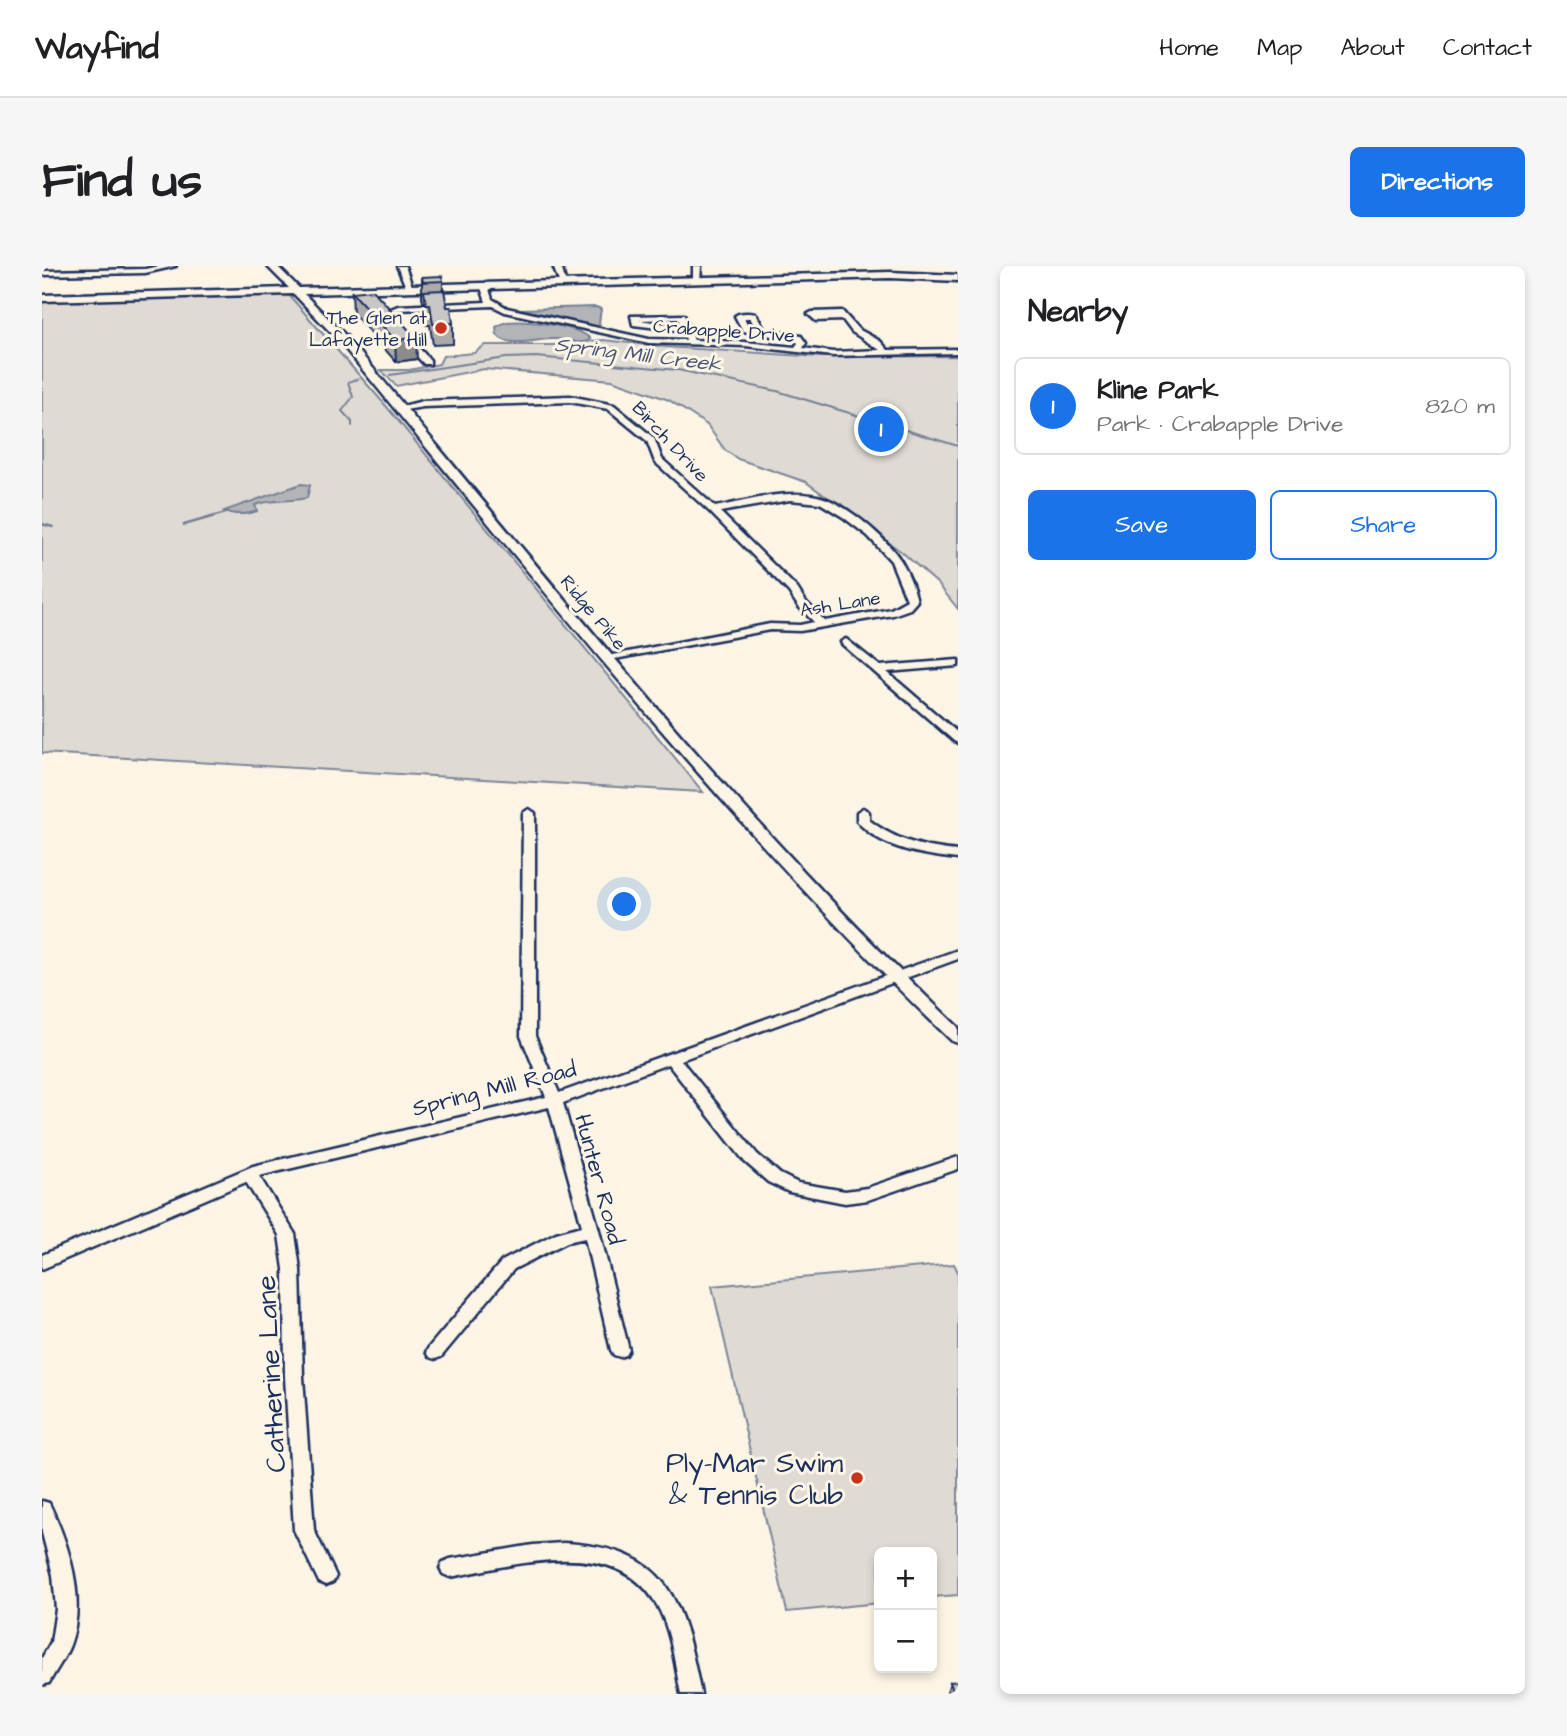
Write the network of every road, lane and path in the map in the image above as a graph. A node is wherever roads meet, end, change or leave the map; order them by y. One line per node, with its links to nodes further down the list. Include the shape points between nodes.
1 (172, 266): 6 (street, via 145,271)
2 (272, 266): 13 (main road, Ridge Pike)
3 (401, 266): 11 (street)
4 (556, 266): 9 (street)
5 (697, 266): 8 (street)
6 (42, 272)
7 (958, 278): 8 (main road)
8 (697, 279): 9 (main road)
9 (563, 282): 10 (main road)
10 (489, 285): 11 (main road); 16 (street, via 485,288 488,300)
11 (410, 287): 12 (main road)
12 (327, 291): 13 (main road); 15 (main road)
13 (297, 292): 14 (main road); 15 (main road, Ridge Pike)
14 (42, 298)
15 (307, 303): 25 (main road, Ridge Pike)
16 (495, 304): 20 (street, Crabapple Drive, via 519,314 637,340); 24 (street, via 398,308 383,314)
17 (846, 318): 23 (street, via 855,331 878,342)
18 (686, 329): 18 (street, via 681,317 634,318 636,323); 20 (street)
19 (762, 331): 21 (street, via 798,338 802,342)
20 (691, 342): 21 (street, Crabapple Drive)
21 (798, 350): 23 (street, Crabapple Drive)
22 (958, 351): 23 (street, Crabapple Drive)
23 (887, 353)
24 (427, 362)
25 (399, 408): 26 (street, Birch Drive, via 570,399 611,407 650,440 658,460); 29 (main road, Ridge Pike)
26 (713, 510): 27 (street, Birch Drive); 27 (street, Ash Lane, via 785,498 819,499 895,559 912,601 906,607)
27 (822, 624): 29 (street, Ash Lane, via 770,627)
28 (846, 642): 31 (street)
29 (608, 659): 37 (main road, Ridge Pike, via 782,858)
30 (958, 663): 31 (street)
31 (880, 669): 32 (street)
32 (956, 734)
33 (863, 812): 35 (street, via 863,821 895,843)
34 (529, 813): 40 (street, Hunter Road, via 528,1036)
35 (958, 855)
36 (958, 954): 37 (street, Spring Mill Road)
37 (894, 976): 38 (main road, Ridge Pike); 39 (street, Spring Mill Road)
38 (958, 1037)
39 (672, 1059): 40 (street, Spring Mill Road); 41 (street, via 751,1158 774,1178 795,1188 845,1197 869,1194)
40 (555, 1100): 42 (street, Spring Mill Road, via 316,1155); 43 (street, Hunter Road)
41 (958, 1163)
42 (250, 1175): 44 (street, Spring Mill Road); 49 (street, Catherine Lane, via 287,1234 304,1530)
43 (591, 1230): 45 (street, Hunter Road); 46 (street, via 562,1237 508,1265)
44 (42, 1263)
45 (620, 1350)
46 (435, 1352)
47 (42, 1509): 50 (street, via 58,1552 67,1605 60,1643)
48 (450, 1568): 51 (street, via 550,1552 610,1556 634,1565 660,1591)
49 (326, 1576)
50 (42, 1676)
51 (691, 1694)

